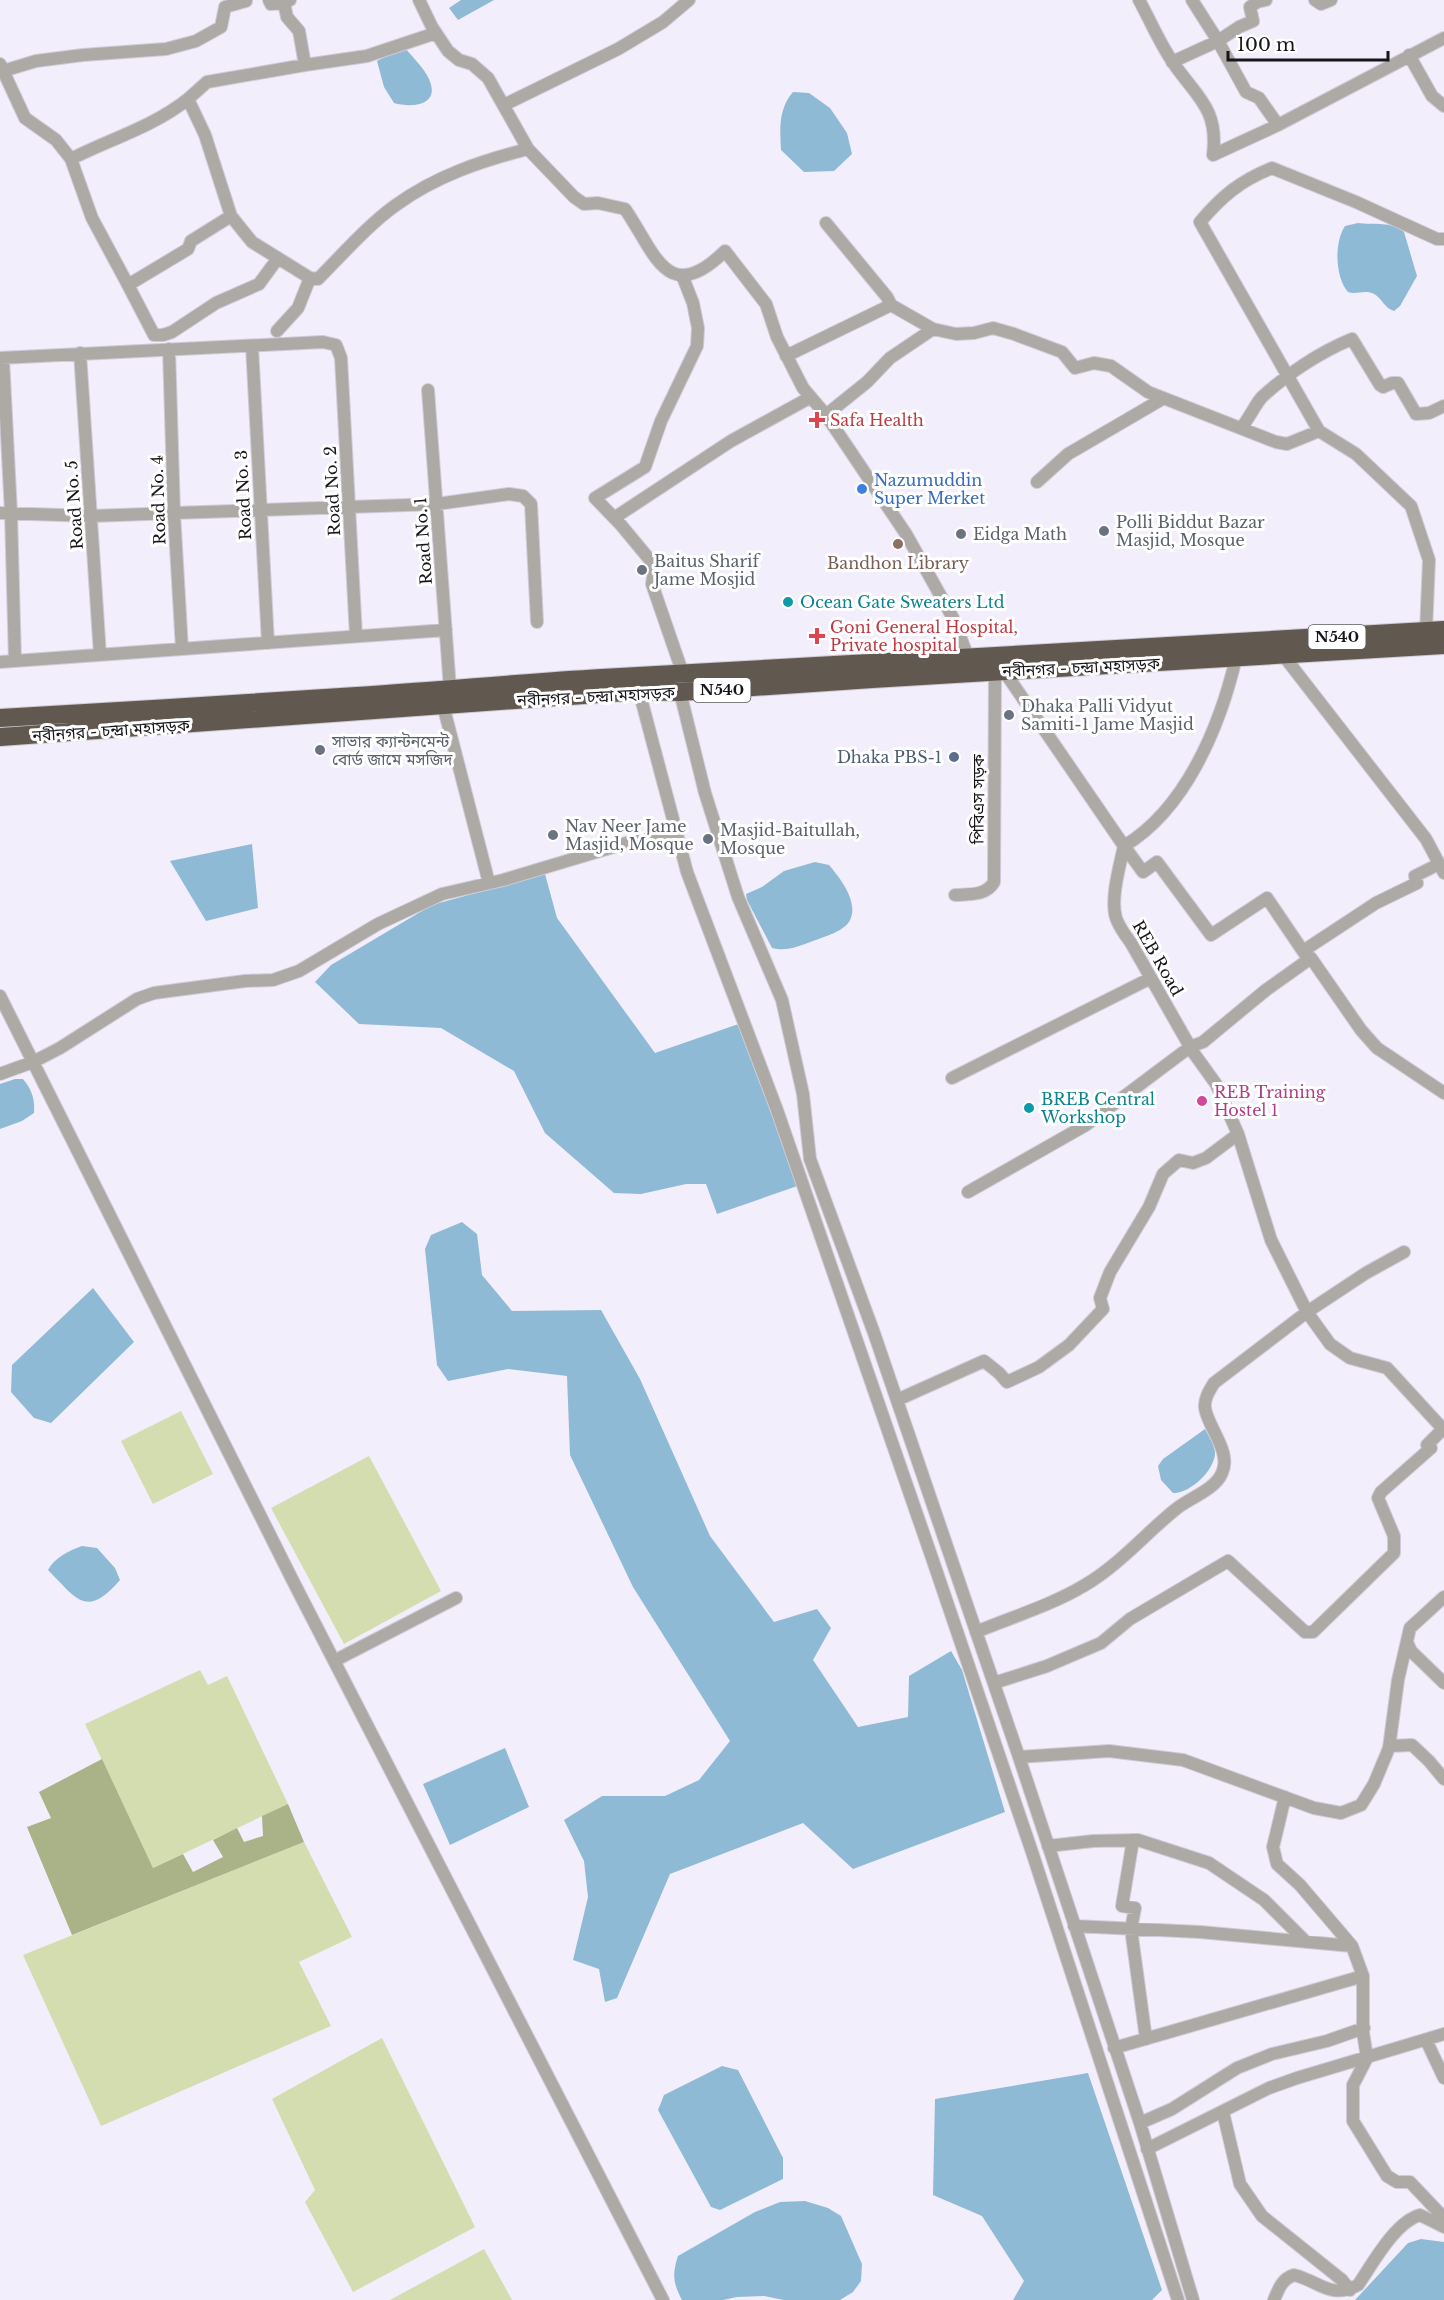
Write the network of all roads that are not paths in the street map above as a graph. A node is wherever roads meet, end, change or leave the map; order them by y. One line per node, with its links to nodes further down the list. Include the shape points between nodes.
1 (247, 0): 17 (street, via 225,7 222,27 196,42 166,49 116,51)
2 (269, 0): 10 (street, via 271,4)
3 (419, 0): 11 (street)
4 (688, 0): 19 (street, via 663,22 618,49)
5 (1139, 0): 15 (street)
6 (1192, 0): 13 (street)
7 (1266, 0): 13 (street, via 1250,7 1253,21)
8 (1315, 0): 9 (street, via 1321,4)
9 (1331, 0)
10 (287, 1): 16 (street, via 287,17 299,31)
11 (436, 33): 16 (street, via 367,56); 19 (street, via 448,51 488,78)
12 (1444, 38): 14 (street)
13 (1218, 41): 15 (street); 21 (street, via 1246,92 1259,98)
14 (1409, 55): 20 (street, via 1432,96); 21 (street)
15 (1172, 62): 21 (street, via 1205,103 1215,139 1213,155)
16 (305, 65): 18 (street, via 207,82)
17 (1, 67): 23 (street, via 25,118 56,140)
18 (188, 99): 23 (street, via 171,113 136,131); 24 (street, via 206,135)
19 (504, 105): 22 (street)
20 (1444, 106)
21 (1278, 125)
22 (528, 149): 28 (street, via 584,204 625,209 660,265); 29 (street, via 481,161 433,182 394,206 318,279)
23 (71, 159): 30 (street, via 92,218)
24 (231, 216): 27 (street, via 252,242); 30 (street, via 191,241 188,249)
25 (826, 223): 31 (street)
26 (1444, 239): 39 (street, via 1272,168 1248,178 1220,199 1200,222)
27 (278, 258): 29 (street); 30 (street, via 259,284 216,303 163,335 154,335)
28 (682, 275): 37 (street, via 690,275 725,251 766,304); 54 (street, via 693,303 697,346 661,421 645,467 595,498)
29 (310, 278): 33 (street, via 298,308)
30 (128, 285)
31 (891, 305): 32 (street); 37 (street)
32 (933, 328): 42 (street, via 956,334 993,328 1014,334 1062,352 1075,368 1094,363 1111,366 1148,392); 44 (street, via 890,358)
33 (277, 331)
34 (252, 345): 35 (street); 49 (street, Road No. 2, via 336,345 341,358); 50 (street, Road No. 3)
35 (169, 349): 36 (street); 52 (street, Road No. 4)
36 (80, 353): 38 (street); 53 (street, Road No. 5)
37 (786, 356): 41 (street)
38 (2, 358): 51 (street)
39 (1288, 377): 43 (street, via 1352,339 1380,385 1398,383 1416,414); 45 (street, via 1260,399); 46 (street)
40 (428, 390): 48 (street, Road No. 1)
41 (811, 397): 44 (street); 54 (street, via 731,441)
42 (1164, 398): 45 (street); 47 (street, via 1068,454)
43 (1444, 406)
44 (826, 415): 64 (street, via 906,534 953,618)
45 (1241, 428): 46 (street, via 1287,444)
46 (1319, 431): 57 (street, via 1356,454 1411,506 1429,560)
47 (1037, 483)
48 (437, 504): 49 (street); 55 (street, via 509,494 523,496 531,504); 56 (street, Road No. 1)
49 (349, 507): 50 (street); 58 (street, Road No. 2)
50 (261, 510): 52 (street); 59 (street, Road No. 3)
51 (5, 513): 53 (street); 66 (street)
52 (174, 513): 53 (street); 61 (street, Road No. 4)
53 (91, 516): 62 (street, Road No. 5)
54 (614, 518): 69 (street, via 655,567 652,585)
55 (537, 622)
56 (446, 630): 58 (street); 71 (street, Road No. 1)
57 (1435, 631): 64 (highway, নবীনগর - চন্দ্রা মহাসড়ক / N540)
58 (356, 636): 59 (street)
59 (267, 643): 61 (street)
60 (1444, 645): 63 (highway, নবীনগর - চন্দ্রা মহাসড়ক / N540)
61 (182, 649): 62 (street)
62 (100, 655): 66 (street)
63 (1283, 655): 65 (highway, নবীনগর - চন্দ্রা মহাসড়ক / N540); 76 (street, via 1426,839)
64 (968, 657): 69 (highway, নবীনগর - চন্দ্রা মহাসড়ক / N540)
65 (1236, 658): 68 (highway, নবীনগর - চন্দ্রা মহাসড়ক / N540); 75 (street, via 1216,723 1183,787 1168,809)
66 (15, 661): 67 (street)
67 (0, 662)
68 (999, 671): 69 (highway, নবীনগর - চন্দ্রা মহাসড়ক / N540); 75 (street); 78 (street, পিবিএস সড়ক, via 994,882 990,890 982,893)
69 (681, 683): 70 (highway, নবীনগর - চন্দ্রা মহাসড়ক / N540); 71 (highway, নবীনগর - চন্দ্রা মহাসড়ক / N540); 91 (street, via 705,793 738,897 782,1000 803,1094 810,1159)
70 (639, 691): 71 (highway, নবীনগর - চন্দ্রা মহাসড়ক / N540); 74 (street)
71 (447, 697): 72 (highway, নবীনগর - চন্দ্রা মহাসড়ক / N540); 73 (highway, নবীনগর - চন্দ্রা মহাসড়ক / N540); 77 (street, Road No. 1)
72 (0, 718)
73 (0, 737)
74 (680, 844): 77 (street, via 650,836); 125 (street, via 936,1569)
75 (1124, 846): 79 (street, via 1143,872 1157,862 1211,935 1267,898); 80 (street, REB Road, via 1115,915)
76 (1441, 868): 79 (street, via 1415,876 1417,883 1376,903)
77 (489, 883): 83 (street, via 442,894 378,924 300,971 273,980 154,993 137,999)
78 (955, 895)
79 (1306, 956): 82 (street, via 1203,1042); 86 (street, via 1377,1048)
80 (1151, 978): 82 (street, REB Road); 85 (street)
81 (0, 996): 83 (street)
82 (1190, 1047): 87 (street, REB Road, via 1215,1084); 88 (street, via 1086,1125)
83 (33, 1062): 84 (street); 97 (street)
84 (0, 1074)
85 (952, 1078)
86 (1444, 1093)
87 (1238, 1134): 90 (street, REB Road, via 1271,1240); 91 (street, via 1206,1158 1193,1163 1179,1160 1163,1174 1149,1207 1110,1272 1100,1298 1103,1309 1069,1345 1039,1367 1007,1382 984,1361)
88 (968, 1192)
89 (1404, 1252): 90 (street)
90 (1307, 1312): 92 (street, REB Road, via 1330,1344 1350,1358 1387,1368); 95 (street, via 1214,1383 1206,1396 1205,1409 1222,1451 1222,1475 1086,1585)
91 (897, 1400): 95 (street)
92 (1443, 1430): 98 (street, via 1427,1445 1431,1448 1378,1498 1394,1536 1394,1552 1313,1632 1305,1632 1228,1561 1130,1619 1101,1643)
93 (1444, 1597): 96 (street, via 1410,1628)
94 (456, 1598): 97 (street)
95 (976, 1632): 98 (street)
96 (1407, 1642): 99 (street, via 1411,1651); 100 (street)
97 (334, 1661): 124 (street)
98 (994, 1683): 101 (street)
99 (1444, 1683)
100 (1389, 1746): 102 (street, via 1412,1745); 103 (street, via 1361,1805 1341,1813)
101 (1019, 1757): 103 (street, via 1109,1751 1183,1760); 105 (street)
102 (1444, 1779)
103 (1285, 1797): 109 (street, via 1273,1847 1277,1864)
104 (1134, 1840): 105 (street); 107 (street, via 1122,1906 1134,1908); 108 (street, via 1209,1863 1264,1900)
105 (1048, 1846): 106 (street)
106 (1074, 1926): 107 (street); 115 (street)
107 (1131, 1929): 108 (street); 113 (street)
108 (1306, 1942): 109 (street)
109 (1352, 1946): 110 (street)
110 (1363, 1976): 111 (street); 113 (street)
111 (1364, 2028): 116 (street); 119 (street, via 1246,2064 1172,2109)
112 (1444, 2034): 114 (street)
113 (1146, 2039): 115 (street)
114 (1426, 2040): 116 (street); 117 (street)
115 (1114, 2048): 119 (street)
116 (1367, 2058): 118 (street, via 1269,2088); 121 (street, via 1353,2085 1353,2121 1387,2176 1397,2182 1410,2182)
117 (1444, 2078)
118 (1223, 2112): 120 (street); 123 (street, via 1240,2184 1262,2216)
119 (1140, 2123): 120 (street)
120 (1147, 2149): 126 (street)
121 (1444, 2218)
122 (1444, 2227): 123 (street, via 1420,2215 1409,2218 1358,2285)
123 (1350, 2290): 127 (street, via 1336,2292 1294,2275 1280,2285)
124 (663, 2300)
125 (1178, 2300)
126 (1193, 2300)
127 (1274, 2300)

